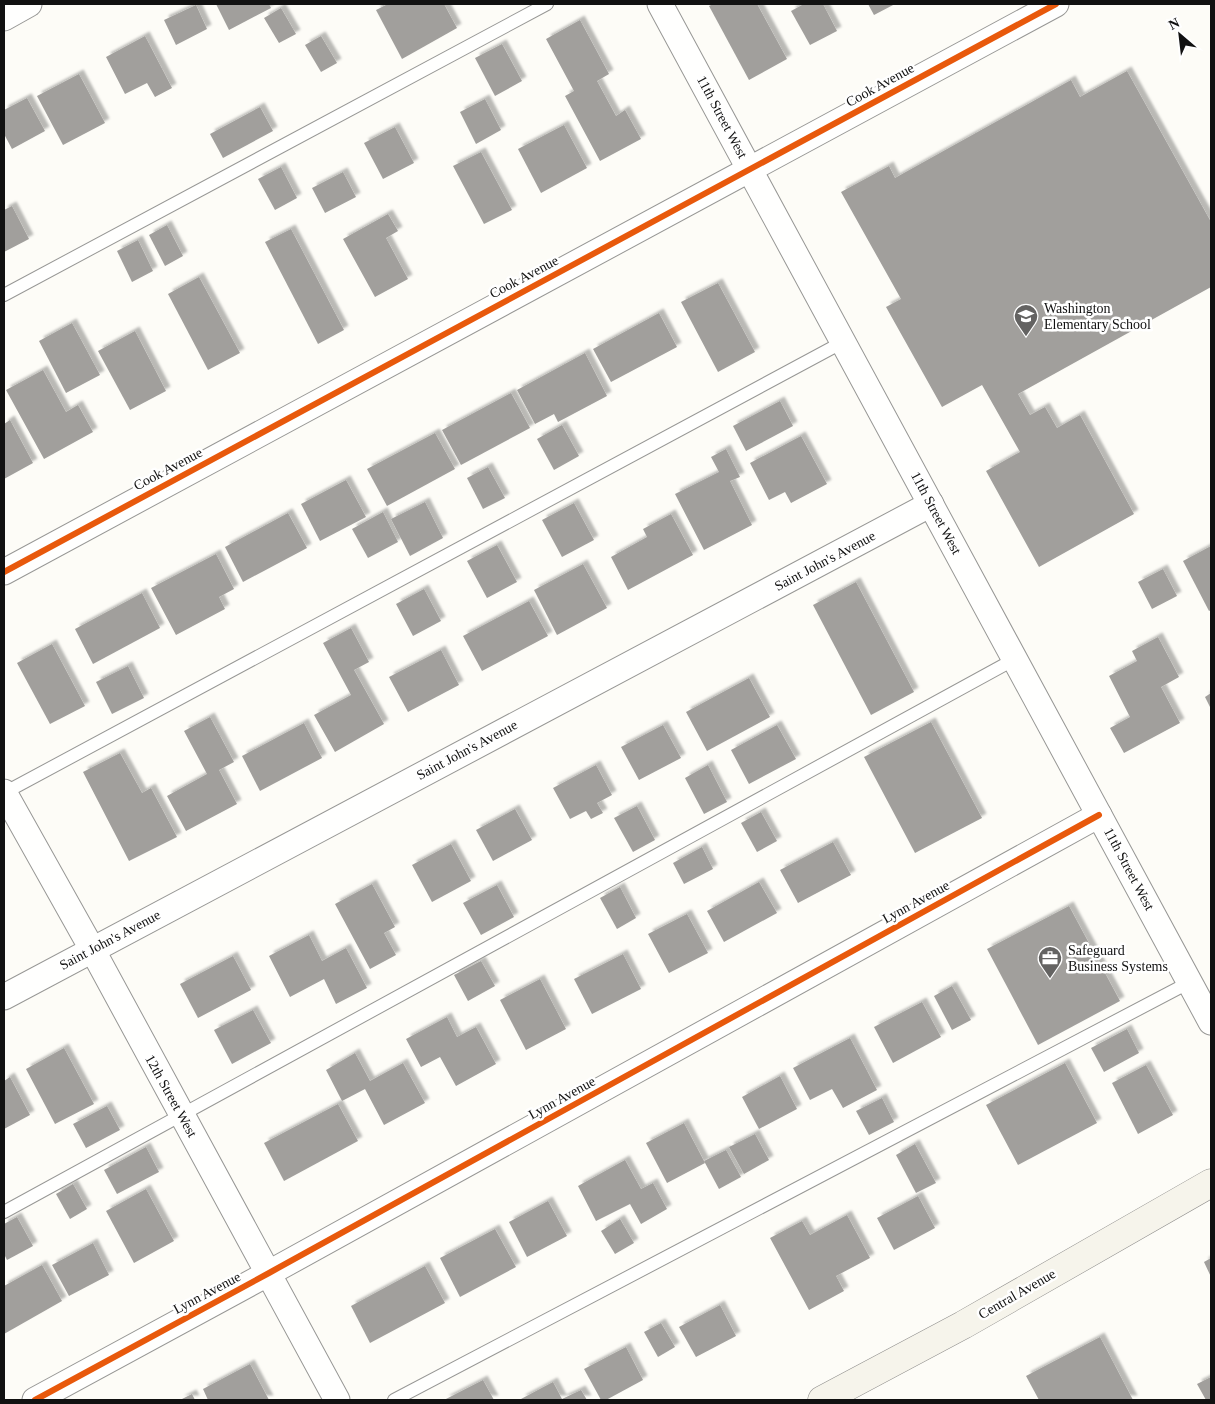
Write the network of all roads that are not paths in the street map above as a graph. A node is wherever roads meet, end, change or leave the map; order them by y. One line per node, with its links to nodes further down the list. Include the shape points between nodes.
1 (29, 4): 5 (street)
2 (547, 4): 7 (lane)
3 (660, 4): 6 (street, 11th Street West)
4 (1056, 4): 6 (street, Cook Avenue)
5 (4, 18)
6 (750, 170): 8 (street, 11th Street West); 10 (street, Cook Avenue)
7 (4, 295)
8 (843, 342): 9 (street, 11th Street West); 12 (lane)
9 (931, 504): 11 (street, 11th Street West); 14 (street, Saint John's Avenue)
10 (4, 572)
11 (1015, 658): 13 (street, 11th Street West); 18 (lane)
12 (4, 793): 14 (street, 12th Street West)
13 (1099, 815): 15 (street, 11th Street West); 21 (street, Lynn Avenue)
14 (92, 949): 16 (street, Saint John's Avenue); 18 (street, 12th Street West)
15 (1190, 982): 17 (street, 11th Street West); 25 (lane)
16 (4, 997)
17 (1211, 1022)
18 (181, 1116): 20 (lane); 21 (street, 12th Street West)
19 (1211, 1183): 22 (main road, Central Avenue)
20 (4, 1212)
21 (269, 1274): 23 (street, Lynn Avenue); 24 (street, 12th Street West)
22 (829, 1398)
23 (35, 1400)
24 (337, 1400)
25 (394, 1400)

